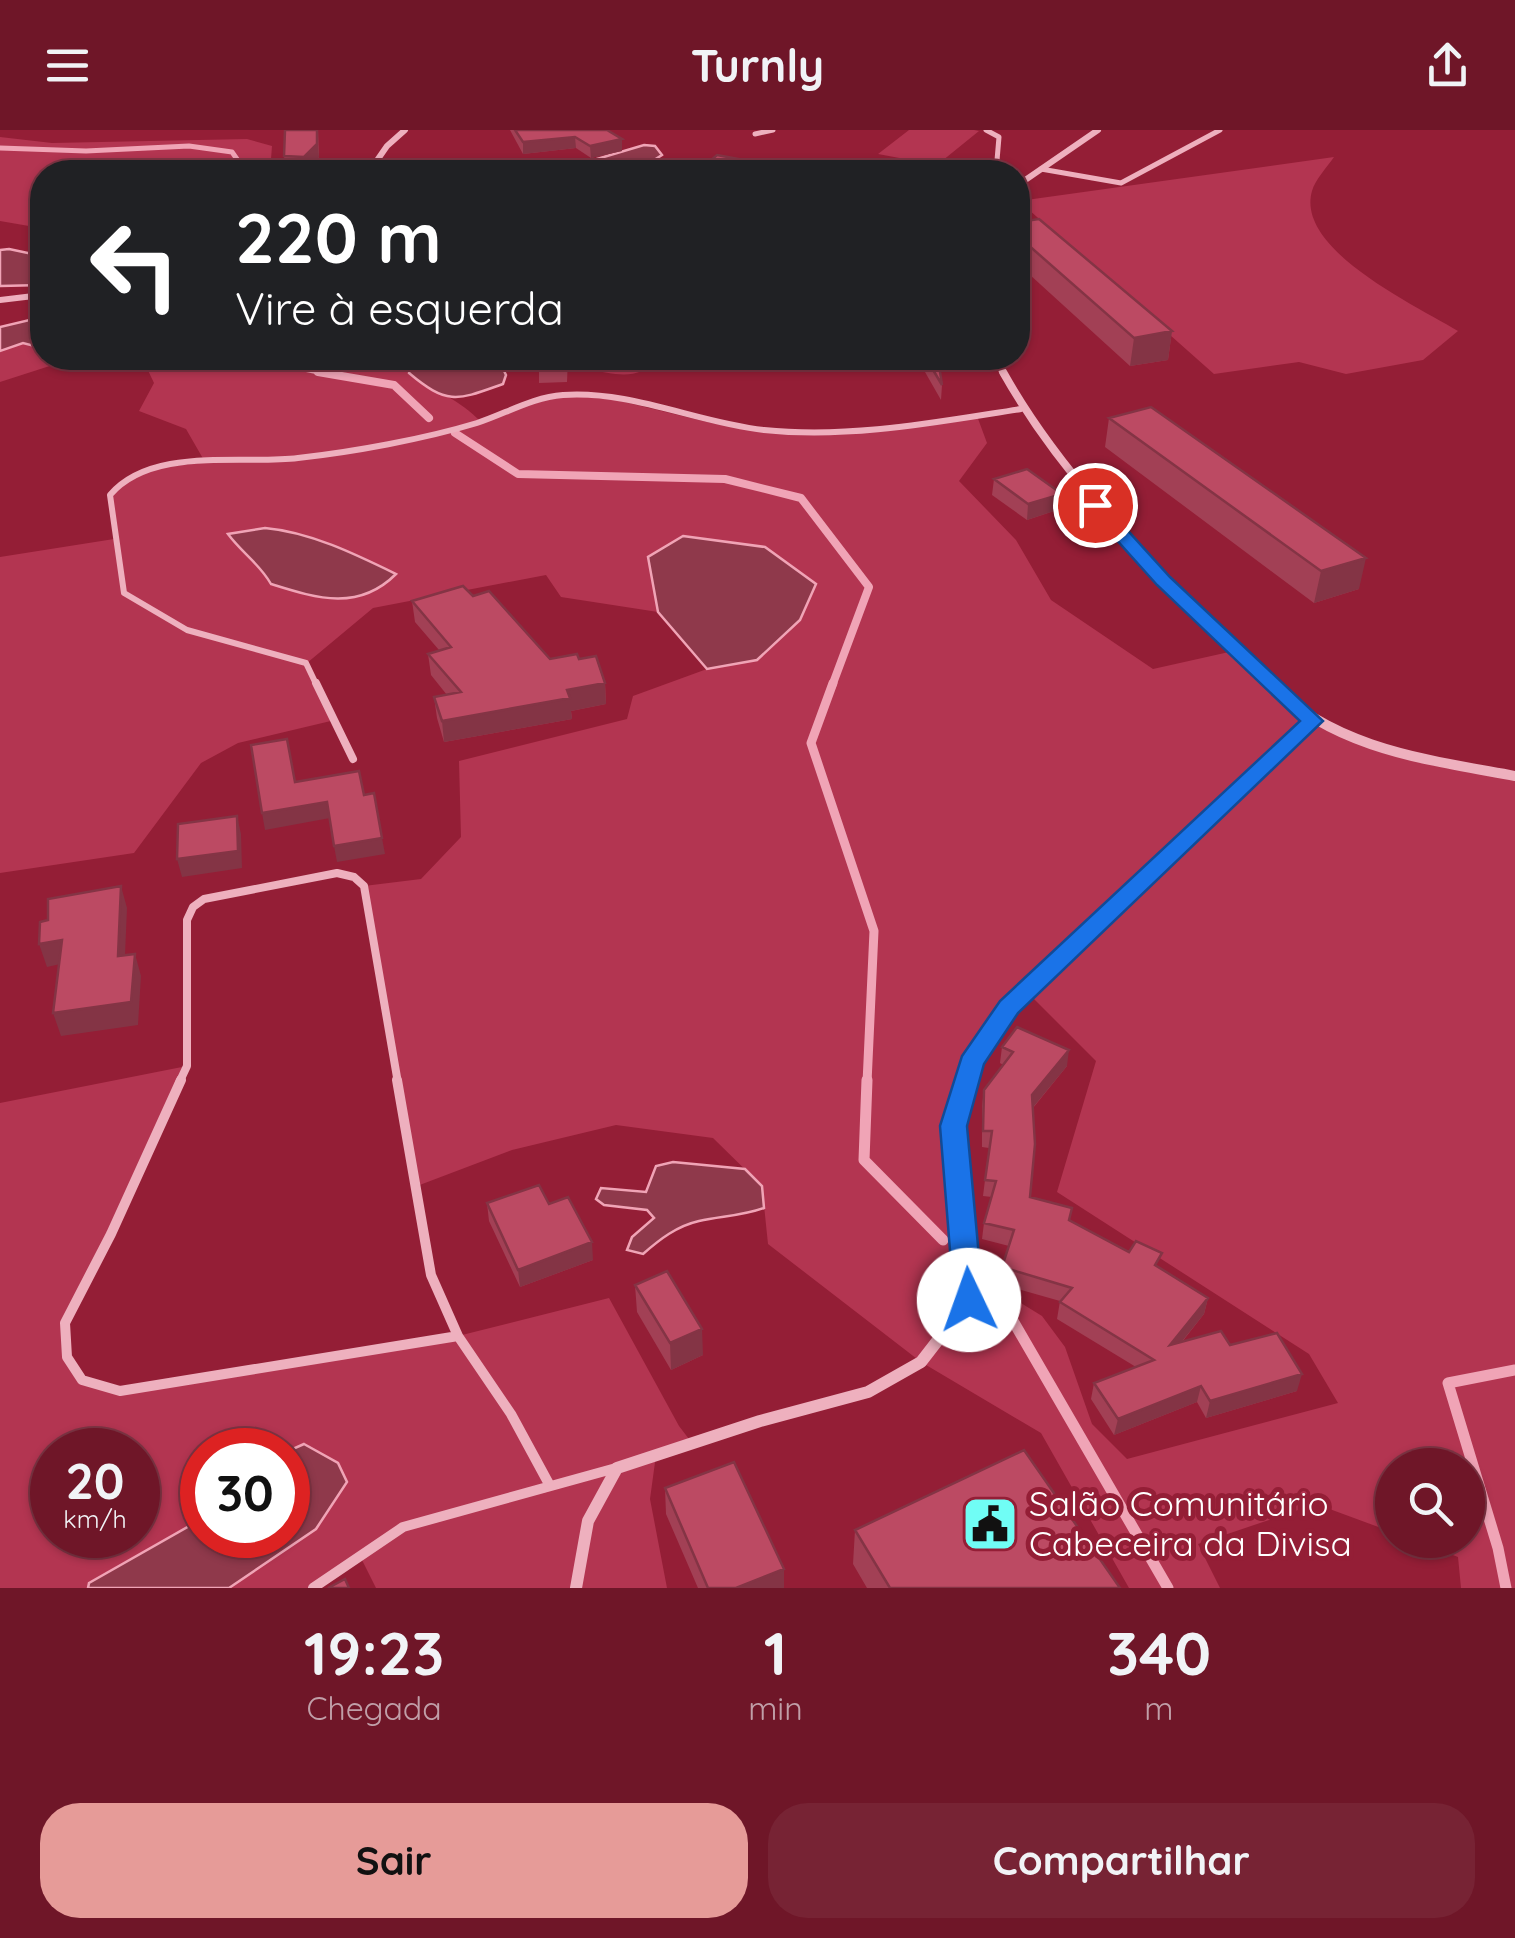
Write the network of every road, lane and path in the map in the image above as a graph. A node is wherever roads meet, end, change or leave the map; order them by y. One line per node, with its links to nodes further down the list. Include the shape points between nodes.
1 (404, 130): 7 (street)
2 (773, 130): 6 (lane)
3 (986, 130): 8 (lane, via 1000,137)
4 (1098, 130): 9 (street)
5 (1220, 130): 9 (lane, via 1122,183)
6 (755, 134)
7 (377, 160)
8 (997, 160)
9 (1042, 169): 10 (street)
10 (1030, 177)
11 (30, 296): 12 (street)
12 (0, 300)
13 (1001, 370): 14 (street)
14 (1022, 410): 15 (street, via 1164,581); 16 (lane, via 854,429 769,431 562,395 480,422 344,453 206,462 120,481 110,495 124,594 182,629 306,663)
15 (1312, 721): 17 (street, via 1415,757); 19 (street, via 1009,1007 972,1062 953,1126 969,1300 921,1362 868,1392)
16 (353, 759)
17 (1515, 776)
18 (458, 1336): 18 (lane, via 431,1275 364,886 336,873 204,898 186,920 187,1066 65,1324 67,1357 82,1380 120,1392); 20 (lane)
19 (617, 1468): 20 (lane); 22 (street, via 588,1521)
20 (549, 1484): 21 (lane, via 403,1527)
21 (313, 1588)
22 (576, 1588)

